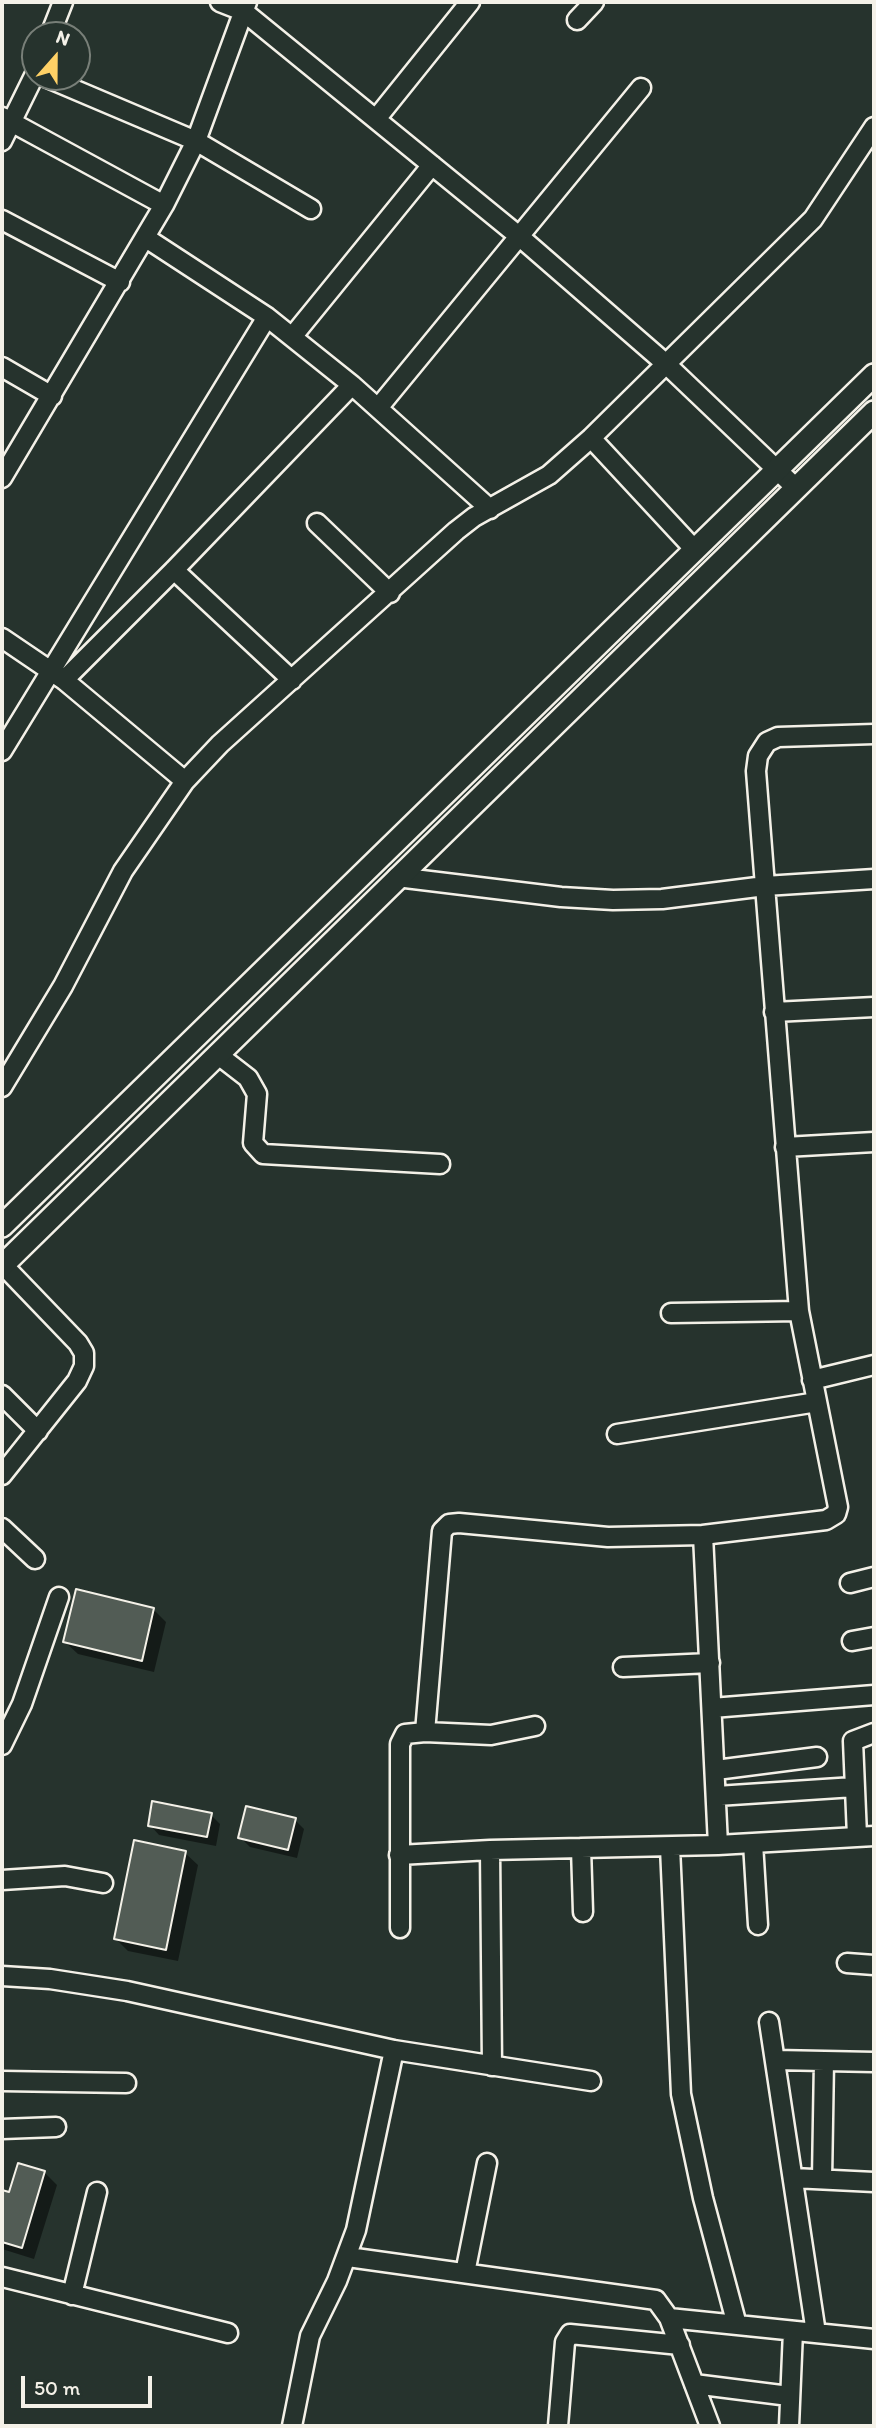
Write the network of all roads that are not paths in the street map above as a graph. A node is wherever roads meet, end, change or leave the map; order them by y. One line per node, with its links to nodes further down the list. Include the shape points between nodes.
1 (63, 2): 7 (street)
2 (220, 2): 5 (street)
3 (470, 2): 11 (street)
4 (594, 2): 6 (street)
5 (245, 6): 11 (street); 15 (street)
6 (577, 20)
7 (56, 21)
8 (641, 88): 20 (street)
9 (25, 91): 12 (street)
10 (78, 91): 15 (street)
11 (376, 119): 16 (street)
12 (7, 120): 14 (street); 17 (street)
13 (874, 127): 25 (street, via 813,219)
14 (2, 141)
15 (196, 141): 17 (street); 18 (street)
16 (432, 165): 20 (street); 24 (street)
17 (164, 205): 21 (street)
18 (311, 209)
19 (2, 220): 22 (street)
20 (520, 237): 25 (street); 30 (street)
21 (146, 238): 22 (street); 23 (street)
22 (120, 282): 29 (street)
23 (267, 317): 24 (street); 44 (street)
24 (292, 337): 28 (street)
25 (665, 363): 32 (street); 33 (street)
26 (2, 367): 29 (street)
27 (874, 375): 33 (main road)
28 (352, 384): 30 (street); 39 (street)
29 (52, 396): 34 (street)
30 (378, 408): 36 (street)
31 (874, 412): 35 (main road)
32 (591, 438): 36 (street, via 549,475); 38 (street)
33 (778, 470): 35 (street); 38 (main road)
34 (2, 478)
35 (796, 488): 43 (main road)
36 (490, 509): 40 (street, via 456,531)
37 (317, 523): 40 (street)
38 (695, 550): 42 (main road)
39 (174, 570): 44 (street); 45 (street)
40 (390, 593): 45 (street)
41 (2, 638): 44 (street)
42 (587, 654): 43 (main road); 51 (main road)
43 (606, 673): 49 (main road)
44 (57, 674): 47 (street); 48 (street)
45 (292, 680): 48 (street)
46 (874, 734): 52 (street, via 778,737 761,748 756,771)
47 (2, 751)
48 (185, 781): 57 (street, via 123,871 63,986)
49 (397, 877): 52 (street, via 613,900); 53 (main road)
50 (874, 878): 52 (street)
51 (356, 880): 53 (main road); 61 (main road)
52 (765, 886): 55 (street)
53 (374, 899): 56 (main road)
54 (874, 1007): 55 (street)
55 (774, 1012): 59 (street)
56 (217, 1054): 60 (street, via 248,1078 257,1094 253,1143 263,1154); 62 (main road)
57 (2, 1087)
58 (874, 1142): 59 (street)
59 (785, 1147): 63 (street)
60 (440, 1164)
61 (2, 1226)
62 (2, 1266): 69 (street, via 83,1353 84,1366 77,1381)
63 (799, 1311): 64 (street); 66 (street)
64 (671, 1313)
65 (874, 1365): 66 (street)
66 (812, 1380): 68 (street)
67 (2, 1395): 69 (street)
68 (817, 1402): 70 (street); 73 (street, via 836,1514 826,1520)
69 (38, 1431): 71 (street)
70 (617, 1434)
71 (2, 1475)
72 (2, 1528): 74 (street)
73 (703, 1535): 80 (street); 85 (street, via 608,1537 449,1524 439,1539)
74 (35, 1559)
75 (874, 1577): 76 (street)
76 (850, 1583)
77 (59, 1597): 87 (street)
78 (874, 1637): 79 (street)
79 (852, 1641)
80 (710, 1662): 81 (street); 83 (street)
81 (623, 1667)
82 (874, 1695): 83 (street)
83 (712, 1708): 89 (street)
84 (535, 1726): 85 (street, via 491,1735)
85 (425, 1732): 98 (street, via 405,1734 400,1744)
86 (874, 1733): 90 (street, via 853,1741)
87 (2, 1745)
88 (817, 1757): 89 (street)
89 (716, 1770): 91 (street)
90 (854, 1787): 91 (street); 92 (street)
91 (717, 1796): 94 (street)
92 (866, 1836): 93 (street)
93 (753, 1843): 94 (street); 102 (street)
94 (718, 1845): 95 (street)
95 (670, 1847): 96 (street); 128 (street, via 681,2094 702,2198)
96 (581, 1848): 97 (street); 101 (street)
97 (490, 1850): 98 (street); 112 (street)
98 (399, 1855): 103 (street)
99 (2, 1880): 100 (street, via 65,1876)
100 (103, 1883)
101 (583, 1912)
102 (758, 1925)
103 (400, 1928)
104 (848, 1964): 105 (street)
105 (874, 1965)
106 (2, 1976): 108 (street, via 127,1991)
107 (769, 2022): 109 (street)
108 (394, 2050): 112 (street); 123 (street)
109 (775, 2060): 110 (street); 119 (street)
110 (824, 2061): 111 (street); 120 (street)
111 (874, 2062)
112 (492, 2066): 114 (street)
113 (2, 2081): 115 (street)
114 (591, 2081)
115 (126, 2082)
116 (56, 2127): 117 (street)
117 (2, 2129)
118 (487, 2163): 124 (street)
119 (793, 2178): 120 (street); 131 (street)
120 (822, 2179): 121 (street)
121 (874, 2182)
122 (97, 2192): 126 (street)
123 (348, 2257): 124 (street); 136 (street, via 310,2336)
124 (465, 2273): 127 (street, via 648,2297 661,2303)
125 (2, 2277): 126 (street)
126 (72, 2295): 130 (street)
127 (669, 2318): 128 (street); 133 (street)
128 (737, 2325): 129 (street)
129 (793, 2331): 131 (street); 135 (street)
130 (228, 2333)
131 (816, 2333): 132 (street)
132 (874, 2339)
133 (680, 2344): 134 (street); 137 (street, via 570,2333 565,2342)
134 (694, 2384): 135 (street); 138 (street)
135 (789, 2396): 139 (street)
136 (292, 2426)
137 (558, 2426)
138 (710, 2426)
139 (789, 2426)

